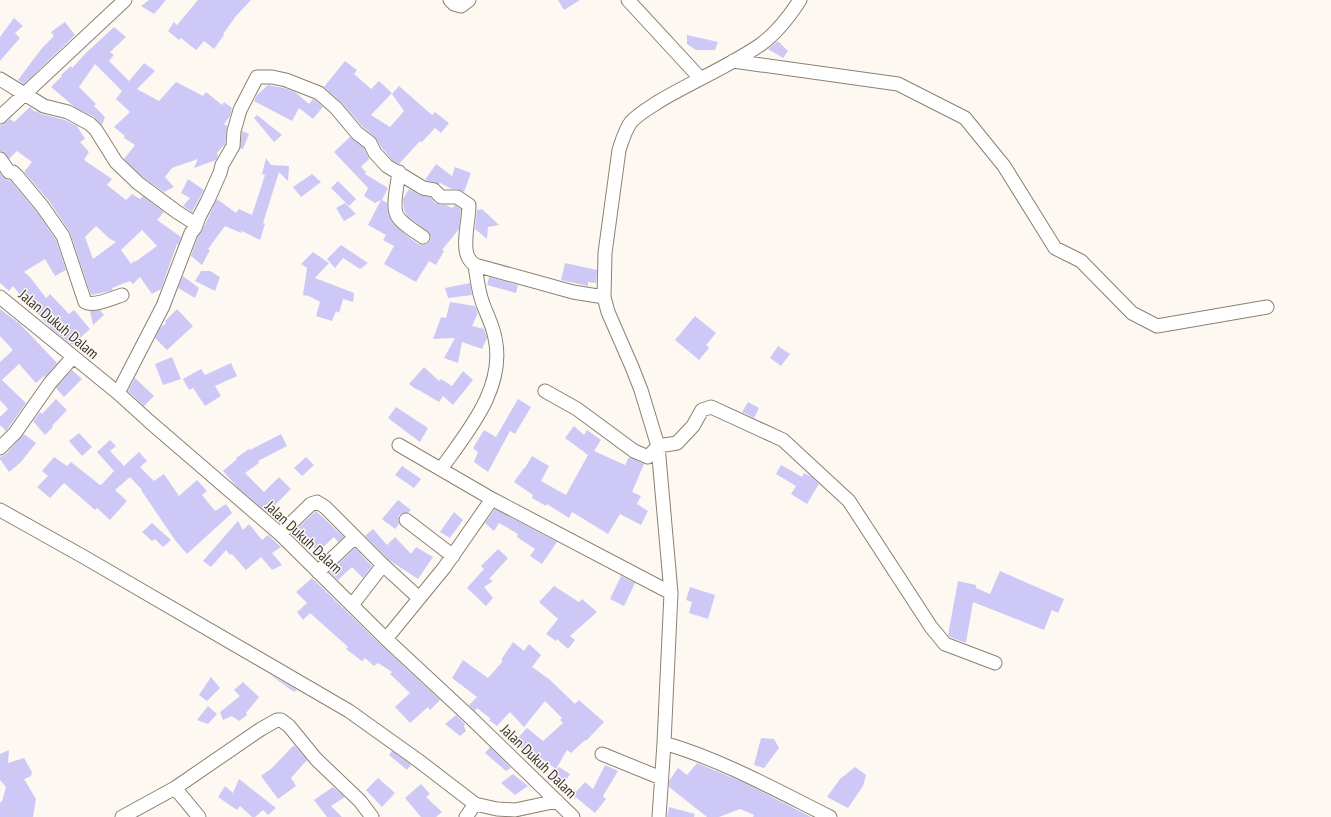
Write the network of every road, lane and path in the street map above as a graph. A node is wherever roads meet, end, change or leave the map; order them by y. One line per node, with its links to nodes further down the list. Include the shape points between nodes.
1 (450, 0): 2 (street, via 461,6)
2 (469, 0)
3 (628, 0): 7 (street)
4 (800, 0): 6 (street, via 780,28 760,45)
5 (123, 2): 9 (street)
6 (733, 61): 7 (street); 19 (street, via 898,84 965,118 1004,166 1055,248 1081,261 1132,313 1157,326)
7 (700, 78): 18 (street, via 644,111 631,122 622,139 605,253)
8 (0, 79): 9 (street)
9 (24, 93): 10 (street); 13 (street, via 44,106 68,112 90,124 116,162 138,183)
10 (0, 117)
11 (0, 159): 16 (street, via 57,226 85,302 92,304)
12 (399, 172): 13 (street, via 387,166 370,144 319,93 286,80 257,77 240,110 233,146); 14 (street, via 396,213 400,220); 15 (street, via 423,188 434,190 442,197 457,197 469,205 466,241 468,256)
13 (196, 224): 22 (street, via 164,306)
14 (423, 237)
15 (475, 265): 18 (street, via 573,292); 26 (street, via 479,291 496,339 497,360 494,380 477,417)
16 (122, 295)
17 (0, 297): 20 (street, Jalan Dukuh Dalam)
18 (604, 297): 24 (street, via 641,390)
19 (1267, 307)
20 (73, 357): 22 (street, Jalan Dukuh Dalam); 25 (street, via 50,383 20,427)
21 (545, 391): 24 (street, via 583,413 634,451 648,458)
22 (118, 393): 30 (street, Jalan Dukuh Dalam)
23 (398, 445): 26 (street)
24 (658, 446): 35 (street); 39 (street, via 677,443 702,410 711,407 783,440 849,501 931,627 945,644)
25 (0, 448)
26 (441, 469): 27 (street)
27 (492, 499): 32 (street); 35 (street)
28 (0, 510): 45 (street, via 349,711)
29 (406, 520): 32 (street)
30 (280, 534): 31 (street, via 311,504 317,502); 34 (street, Jalan Dukuh Dalam)
31 (355, 537): 33 (street); 34 (street)
32 (453, 556): 36 (street)
33 (383, 565): 36 (street); 37 (street)
34 (318, 572): 37 (street, Jalan Dukuh Dalam)
35 (671, 593): 40 (street)
36 (419, 598): 38 (street)
37 (352, 605): 38 (street, Jalan Dukuh Dalam)
38 (386, 638): 44 (street, Jalan Dukuh Dalam)
39 (995, 663)
40 (664, 743): 42 (street); 52 (street, via 694,752)
41 (602, 754): 42 (street)
42 (661, 778): 51 (street)
43 (175, 788): 46 (street); 47 (street); 48 (street, via 260,728 281,720 316,759 360,801)
44 (557, 801): 45 (street, via 515,810); 50 (street, Jalan Dukuh Dalam)
45 (476, 804): 49 (street)
46 (122, 817)
47 (199, 817)
48 (372, 817)
49 (466, 817)
50 (573, 817)
51 (659, 817)
52 (830, 817)

